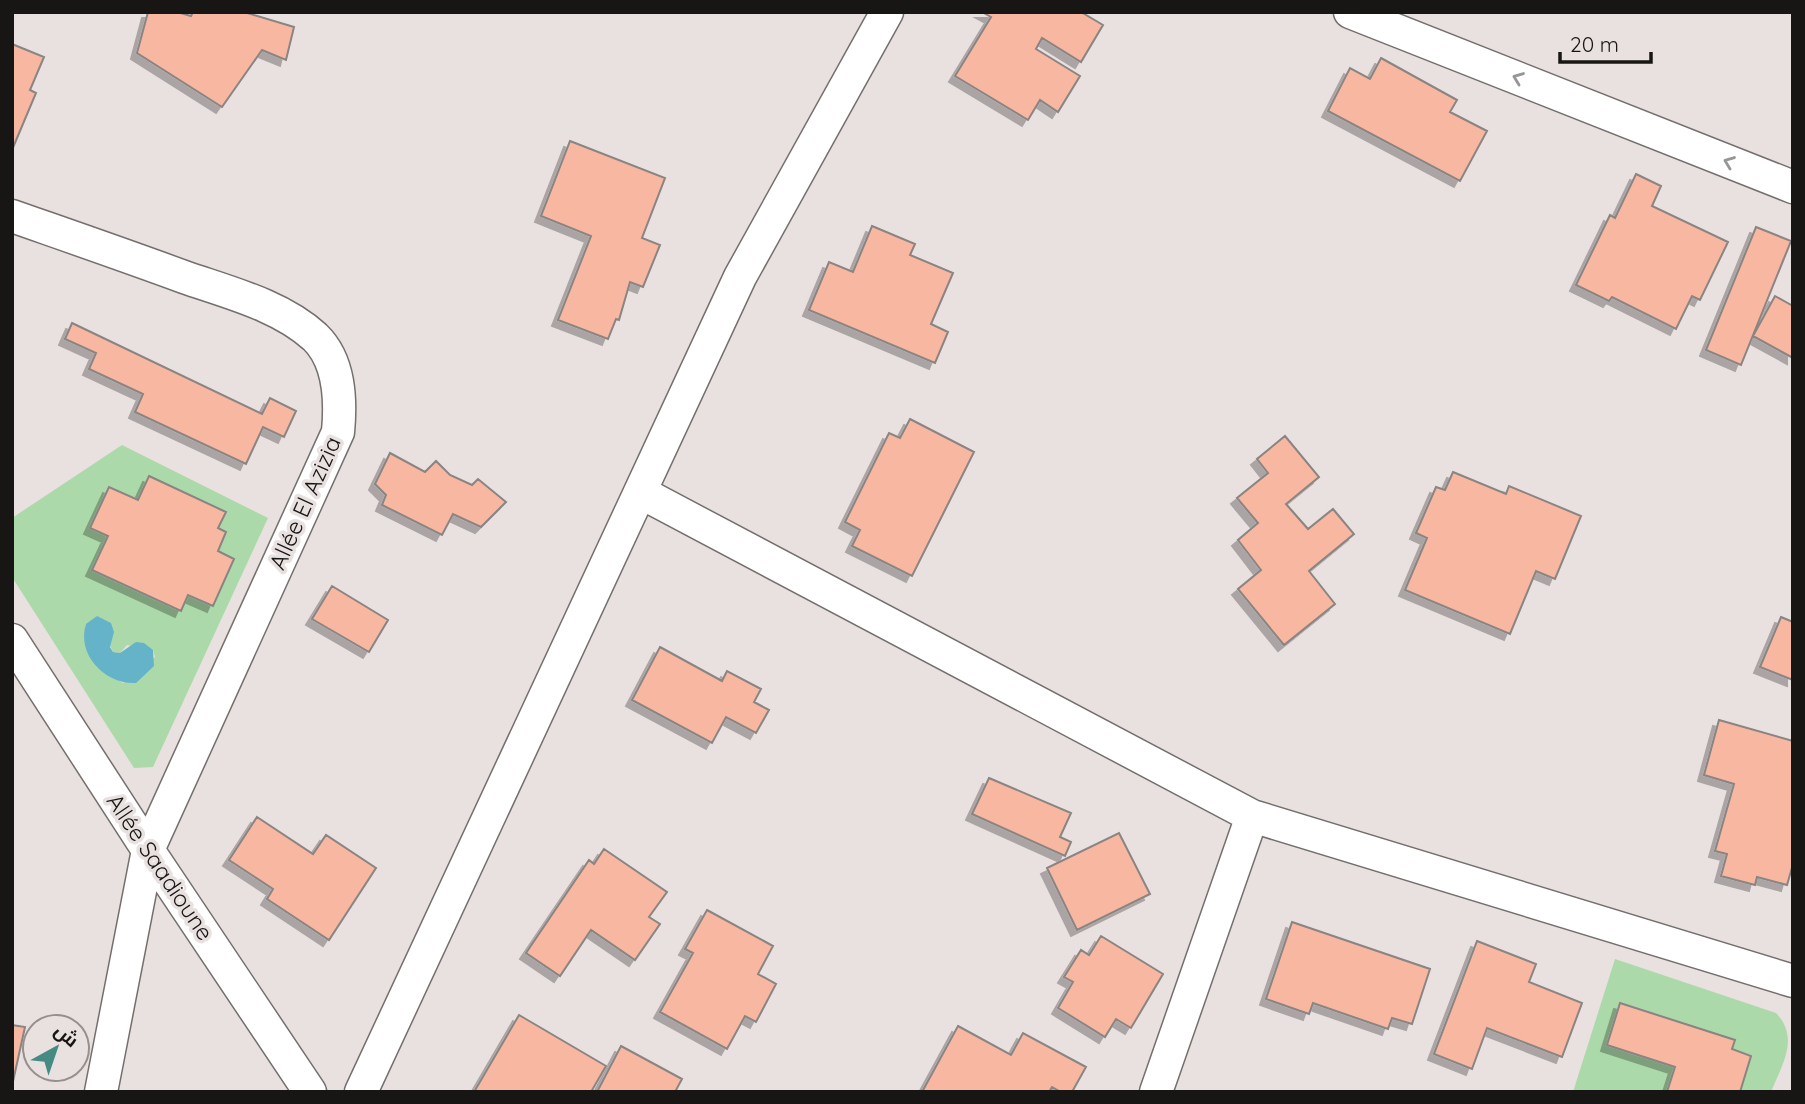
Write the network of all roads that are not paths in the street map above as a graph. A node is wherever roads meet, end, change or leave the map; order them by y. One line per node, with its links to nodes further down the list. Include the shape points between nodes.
1 (887, 12): 5 (street, via 740,277)
2 (1350, 12): 3 (street, one-way to 2)
3 (1793, 187)
4 (12, 216): 8 (street, Allée El Azizia, via 289,318 316,338 333,366 342,400 338,432)
5 (640, 492): 7 (street); 12 (street)
6 (12, 640): 8 (street, Allée Saadioune)
7 (1252, 816): 9 (street); 13 (street)
8 (148, 850): 10 (street, Allée El Azizia); 11 (street, Allée Saadioune)
9 (1793, 981)
10 (102, 1092)
11 (310, 1092)
12 (361, 1092)
13 (1156, 1092)

